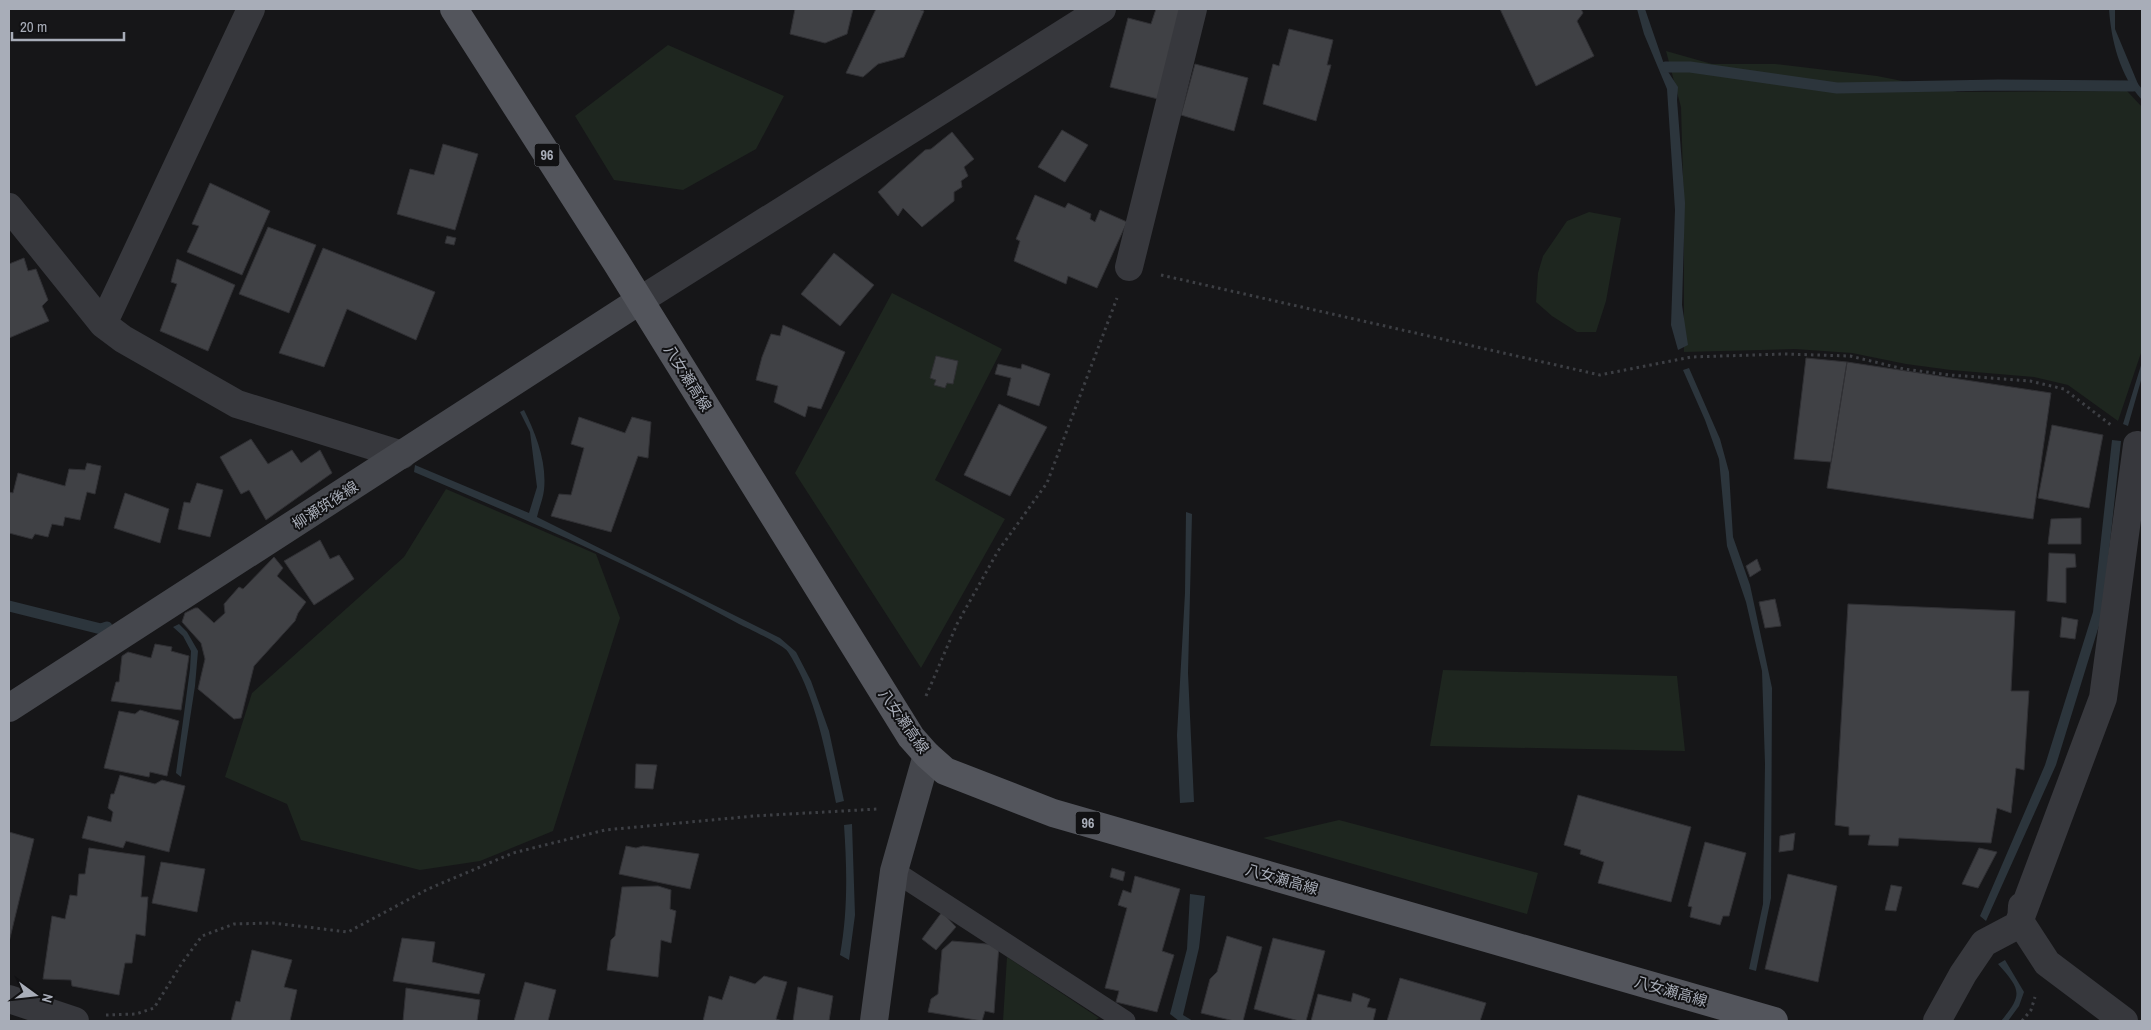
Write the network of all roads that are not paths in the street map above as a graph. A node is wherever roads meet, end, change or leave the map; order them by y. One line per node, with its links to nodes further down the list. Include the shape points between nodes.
1 (251, 9): 8 (street)
2 (454, 9): 7 (main road, 八女瀬高線 / 96)
3 (1102, 9): 7 (street)
4 (1193, 9): 6 (street)
5 (9, 207): 8 (street)
6 (1129, 268)
7 (640, 301): 10 (main road, 柳瀬筑後線); 13 (main road, 八女瀬高線 / 96, via 911,737)
8 (103, 324): 10 (street, via 123,339 237,404)
9 (2137, 445): 20 (street, via 2103,698 2018,925 1984,943)
10 (402, 456): 12 (main road, 柳瀬筑後線)
11 (2142, 530): 21 (street, via 2121,636 2095,716 2023,895 2020,923 2047,963)
12 (9, 708)
13 (927, 756): 14 (main road); 19 (main road, 八女瀬高線 / 96, via 945,771 1054,813)
14 (894, 871): 17 (main road); 18 (lane)
15 (9, 999): 16 (street)
16 (75, 1021)
17 (874, 1021)
18 (1125, 1021)
19 (1774, 1021)
20 (1938, 1021)
21 (2124, 1021)

